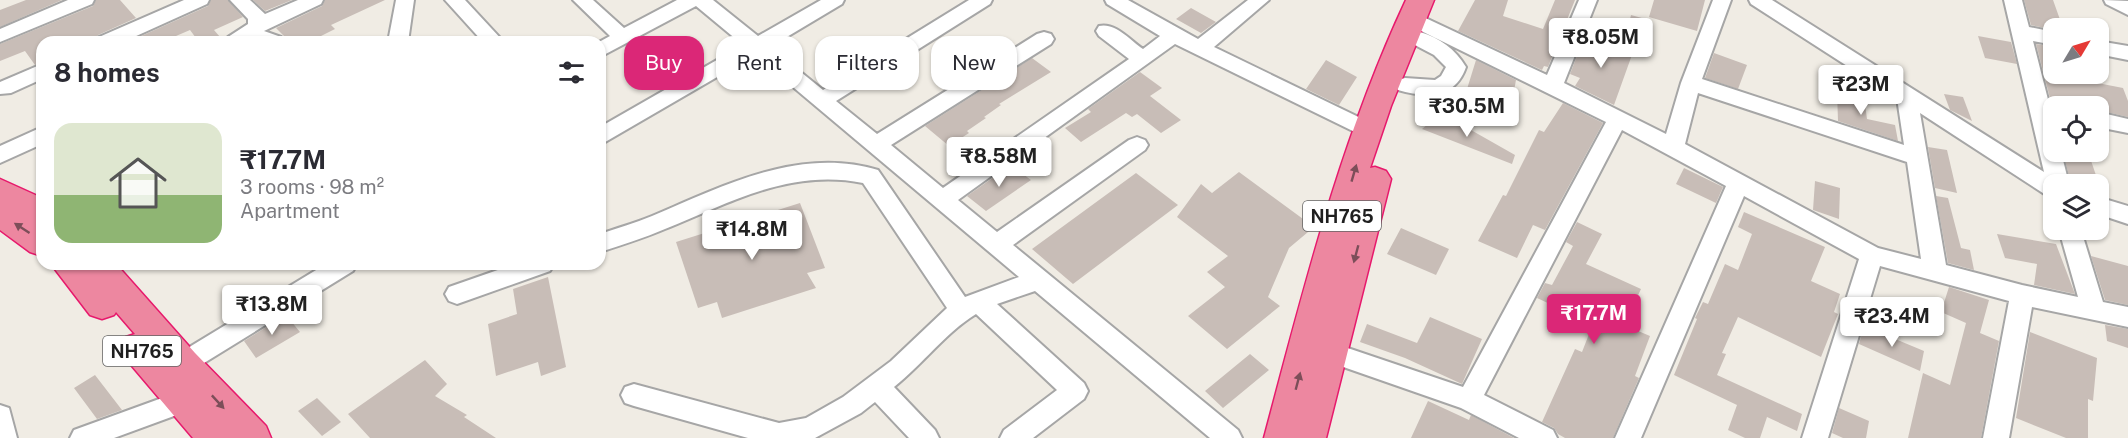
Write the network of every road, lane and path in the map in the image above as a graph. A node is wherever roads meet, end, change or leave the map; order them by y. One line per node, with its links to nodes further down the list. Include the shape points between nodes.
1 (85, 0): 25 (street)
2 (200, 0): 26 (street)
3 (239, 0): 23 (street, via 256,17)
4 (314, 0): 23 (street)
5 (405, 0): 27 (street)
6 (454, 0): 28 (street)
7 (582, 0): 32 (street)
8 (692, 0): 32 (street)
9 (701, 0): 29 (street)
10 (835, 0): 30 (street)
11 (983, 0): 48 (street)
12 (1114, 0): 24 (street)
13 (1259, 0): 35 (street)
14 (1588, 0): 44 (street)
15 (1722, 0): 41 (street)
16 (1758, 0): 46 (street)
17 (2013, 0): 22 (street)
18 (2114, 0): 19 (street)
19 (2128, 9)
20 (1421, 12): 42 (highway, NH765); 42 (street, via 1435,46 1456,67 1454,75 1439,87); 44 (street); 52 (highway, NH765, via 1395,49)
21 (1106, 31): 38 (street)
22 (2020, 32): 31 (street); 47 (street)
23 (248, 33)
24 (1173, 35): 35 (street); 38 (street)
25 (0, 36)
26 (119, 36)
27 (399, 36)
28 (488, 36)
29 (742, 36)
30 (776, 36)
31 (2043, 37)
32 (622, 38): 34 (street)
33 (1044, 39): 55 (street)
34 (606, 47)
35 (1200, 48): 52 (street)
36 (2109, 49): 37 (street)
37 (2128, 53)
38 (1143, 59): 63 (street)
39 (716, 71): 53 (street)
40 (36, 74): 45 (street)
41 (1691, 83): 57 (street); 59 (street)
42 (1404, 85): 84 (highway, NH765, one-way to 84)
43 (803, 86): 48 (street)
44 (1553, 86): 49 (street)
45 (4, 88)
46 (1907, 97): 59 (street); 61 (street)
47 (2043, 98)
48 (821, 101): 55 (street)
49 (1618, 119): 57 (street); 88 (street)
50 (2109, 122): 51 (street)
51 (2128, 126)
52 (1368, 130): 84 (highway, NH765, one-way to 52, via 1355,168)
53 (606, 134)
54 (36, 138): 58 (street)
55 (876, 145): 63 (street)
56 (1137, 145): 71 (street)
57 (1673, 147): 60 (street)
58 (0, 155)
59 (1918, 159): 77 (street)
60 (1739, 182): 72 (street); 101 (street)
61 (2043, 182)
62 (0, 191): 65 (highway)
63 (942, 200): 71 (street)
64 (2109, 209): 67 (street)
65 (36, 210)
66 (0, 214): 68 (highway, one-way to 66)
67 (2128, 215)
68 (36, 238)
69 (2073, 240): 82 (street)
70 (606, 241): 81 (street, via 768,179 824,169 850,169 870,176)
71 (996, 245): 78 (street)
72 (1872, 255): 77 (street); 102 (street)
73 (73, 270): 89 (highway, NH765)
74 (100, 270): 85 (highway, NH765)
75 (335, 270): 85 (street)
76 (525, 270): 79 (street)
77 (1935, 271): 80 (street)
78 (1038, 280): 81 (street); 97 (street)
79 (457, 294)
80 (2022, 294): 82 (street); 103 (street)
81 (970, 306): 86 (street, via 950,318); 96 (street, via 1075,391)
82 (2093, 308): 83 (street)
83 (2128, 317)
84 (1319, 348): 88 (street); 98 (highway, NH765, one-way to 84); 99 (highway, NH765)
85 (182, 364): 94 (highway, NH765, one-way to 94)
86 (877, 386): 87 (street, via 811,428 779,435); 95 (street)
87 (634, 395)
88 (1469, 400): 100 (street)
89 (184, 401): 92 (street); 93 (highway, NH765)
90 (0, 416): 91 (street)
91 (4, 438)
92 (83, 438)
93 (216, 438)
94 (252, 438)
95 (926, 438)
96 (1013, 438)
97 (1229, 438)
98 (1283, 438)
99 (1307, 438)
100 (1544, 438)
101 (1628, 438)
102 (1815, 438)
103 (1996, 438)

